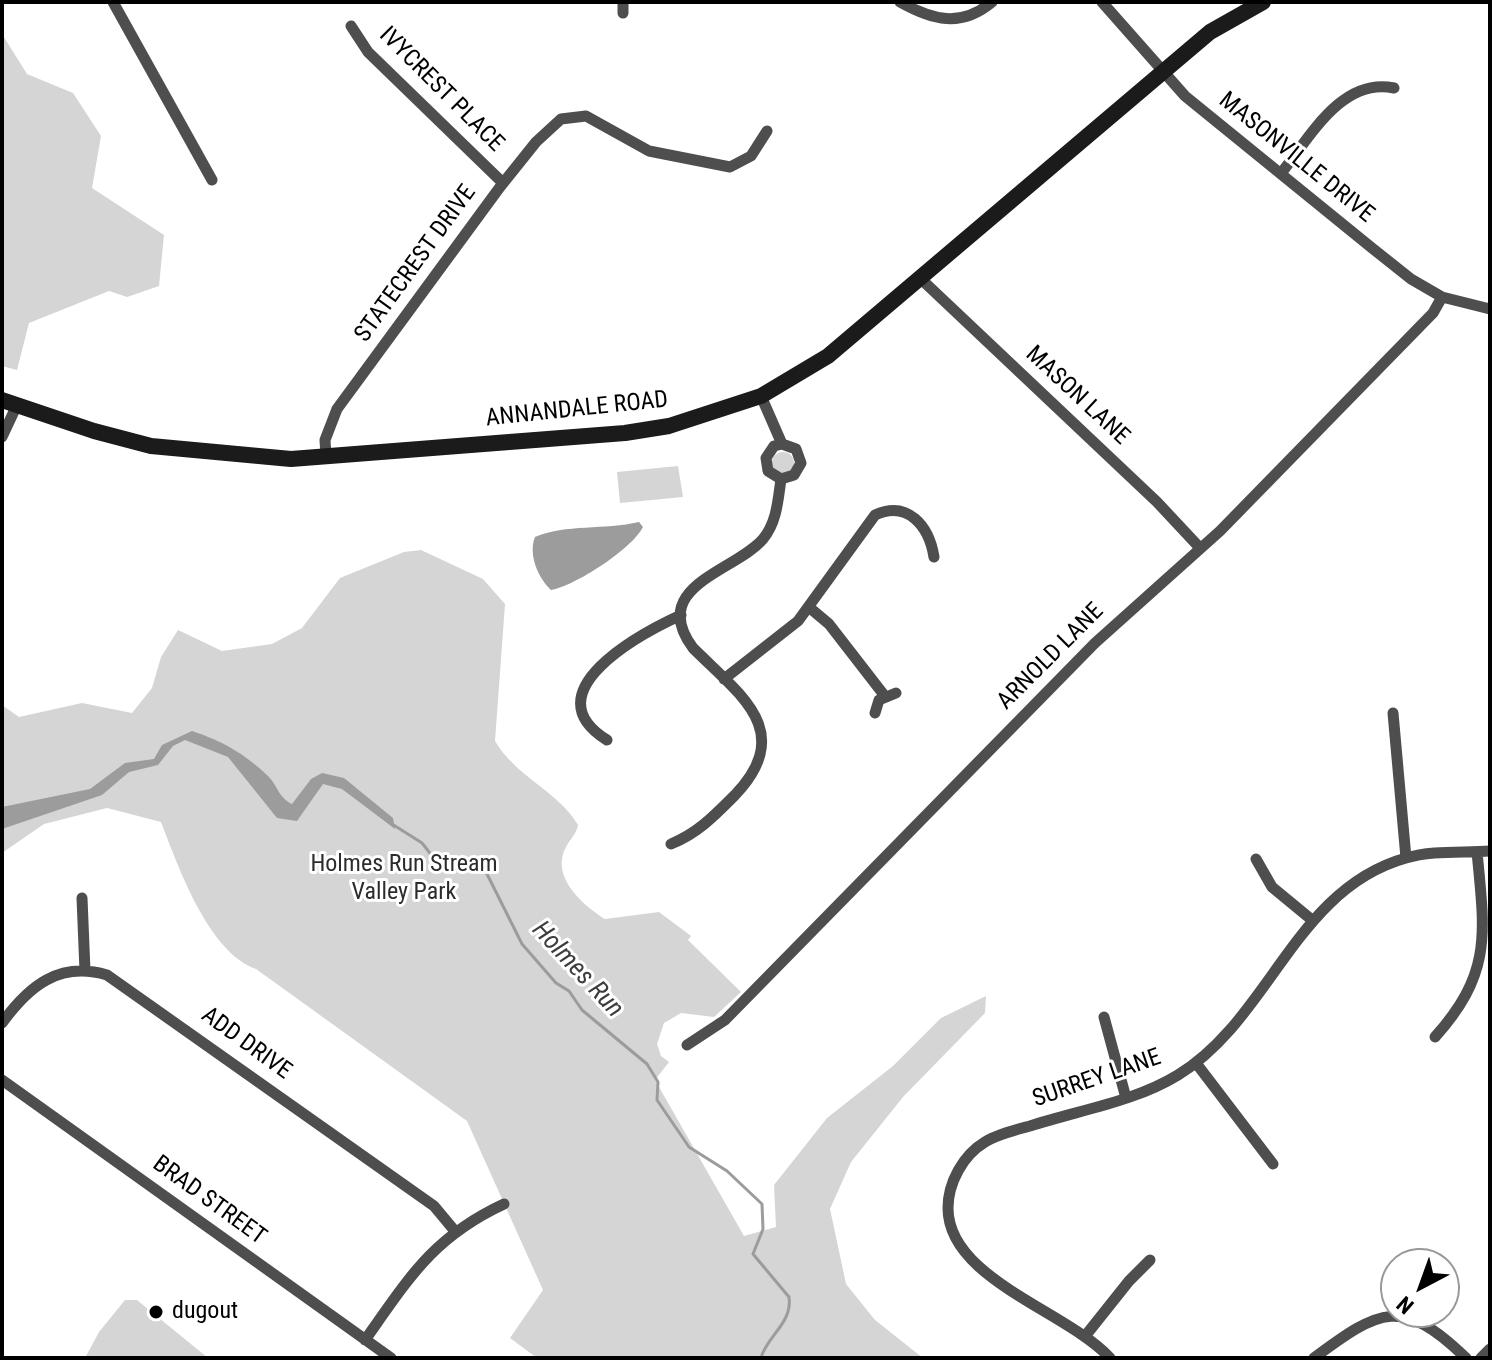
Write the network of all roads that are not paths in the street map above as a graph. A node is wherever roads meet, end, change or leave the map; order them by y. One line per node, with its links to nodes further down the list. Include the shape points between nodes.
1 (113, 2): 11 (street)
2 (900, 2): 3 (street, via 946,20 976,13)
3 (992, 2)
4 (1102, 2): 7 (street, MASONVILLE DRIVE)
5 (1263, 2): 7 (main road, ANNANDALE ROAD, via 1210,32)
6 (351, 26): 12 (street, IVYCREST PLACE, via 368,52)
7 (1162, 73): 10 (street, MASONVILLE DRIVE); 13 (main road, ANNANDALE ROAD)
8 (1394, 88): 10 (street, via 1367,87 1345,98)
9 (767, 131): 12 (street, STATECREST DRIVE, via 751,156 730,167 649,151 599,121 570,116 552,125)
10 (1282, 172): 14 (street, MASONVILLE DRIVE, via 1411,279)
11 (212, 180)
12 (503, 183): 20 (street, STATECREST DRIVE, via 337,409 325,440)
13 (921, 279): 16 (main road, ANNANDALE ROAD, via 828,356); 22 (street, MASON LANE)
14 (1442, 297): 15 (street, MASONVILLE DRIVE); 22 (street, ARNOLD LANE, via 1393,355)
15 (1490, 309)
16 (761, 396): 19 (street); 20 (main road, ANNANDALE ROAD, via 709,416 639,432)
17 (9, 402): 18 (street); 20 (main road, ANNANDALE ROAD, via 151,446 264,459)
18 (2, 437)
19 (782, 444): 21 (street, via 766,458 768,471); 21 (street, via 796,449 801,463 794,475)
20 (326, 456)
21 (781, 479): 25 (street, via 766,535 701,580)
22 (1200, 548): 40 (street, ARNOLD LANE, via 1095,643 725,1020)
23 (934, 557): 24 (street, via 920,522 903,510 885,511 868,522)
24 (810, 608): 26 (street); 27 (street, via 890,694)
25 (681, 615): 26 (street, via 686,638); 29 (street, via 605,659 588,681 584,713)
26 (724, 679): 30 (street, via 758,718 762,755 751,778 707,823)
27 (875, 713)
28 (1393, 713): 32 (street)
29 (607, 740)
30 (671, 844)
31 (1484, 851): 32 (street, SURREY LANE); 39 (street, via 1481,967 1466,1001)
32 (1406, 858): 35 (street, SURREY LANE, via 1356,881)
33 (1256, 859): 35 (street, via 1272,887)
34 (82, 898): 36 (street)
35 (1312, 920): 41 (street, SURREY LANE)
36 (85, 971): 38 (street, ADD DRIVE, via 42,980); 46 (street, ADD DRIVE, via 122,983 434,1206)
37 (1104, 1017): 43 (street)
38 (2, 1023)
39 (1435, 1037)
40 (687, 1045)
41 (1196, 1063): 43 (street, SURREY LANE, via 1159,1086); 44 (street)
42 (2, 1080): 49 (street, BRAD STREET)
43 (1126, 1098): 48 (street, SURREY LANE, via 981,1144 960,1168 949,1197 950,1226 968,1258)
44 (1273, 1164)
45 (504, 1204): 46 (street)
46 (454, 1230): 49 (street, via 418,1266)
47 (1150, 1260): 48 (street)
48 (1086, 1335): 52 (street, SURREY LANE)
49 (365, 1340): 51 (street, BRAD STREET)
50 (1490, 1349): 55 (street)
51 (391, 1358)
52 (1110, 1358)
53 (1314, 1358): 54 (street, via 1354,1328 1393,1316 1431,1326)
54 (1466, 1358)
55 (1481, 1358)

